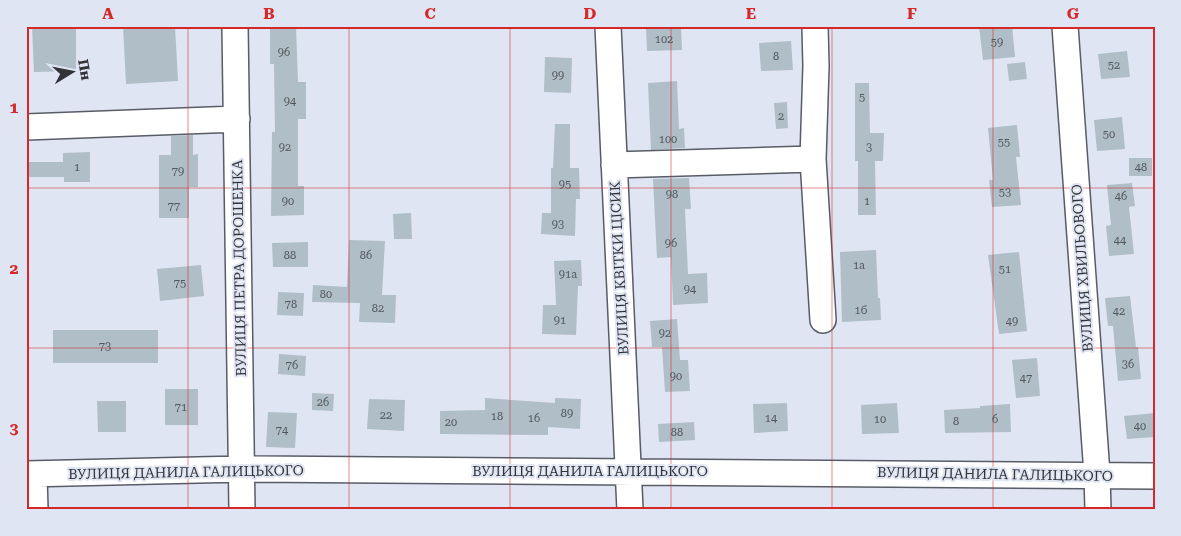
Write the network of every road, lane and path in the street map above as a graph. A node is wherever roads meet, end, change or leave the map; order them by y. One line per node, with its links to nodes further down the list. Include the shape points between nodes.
1 (236, 26): 5 (street, ВУЛИЦЯ ПЕТРА ДОРОШЕНКА)
2 (608, 26): 8 (street, ВУЛИЦЯ КВІТКИ ЦІСИК)
3 (814, 26): 7 (street, via 816,66)
4 (1065, 26): 13 (street, ВУЛИЦЯ ХВИЛЬОВОГО)
5 (237, 119): 6 (street); 10 (street, ВУЛИЦЯ ПЕТРА ДОРОШЕНКА)
6 (26, 127)
7 (812, 159): 8 (street); 9 (street)
8 (614, 165): 11 (street, ВУЛИЦЯ КВІТКИ ЦІСИК)
9 (823, 320)
10 (241, 469): 11 (street, ВУЛИЦЯ ДАНИЛА ГАЛИЦЬКОГО); 12 (street, ВУЛИЦЯ ДАНИЛА ГАЛИЦЬКОГО); 16 (street, ВУЛИЦЯ ПЕТРА ДОРОШЕНКА)
11 (629, 471): 13 (street, ВУЛИЦЯ ДАНИЛА ГАЛИЦЬКОГО); 17 (street, ВУЛИЦЯ КВІТКИ ЦІСИК)
12 (30, 474): 15 (street)
13 (1097, 474): 14 (street, ВУЛИЦЯ ДАНИЛА ГАЛИЦЬКОГО); 18 (street, ВУЛИЦЯ ХВИЛЬОВОГО)
14 (1155, 476)
15 (35, 510)
16 (242, 510)
17 (630, 510)
18 (1098, 510)

